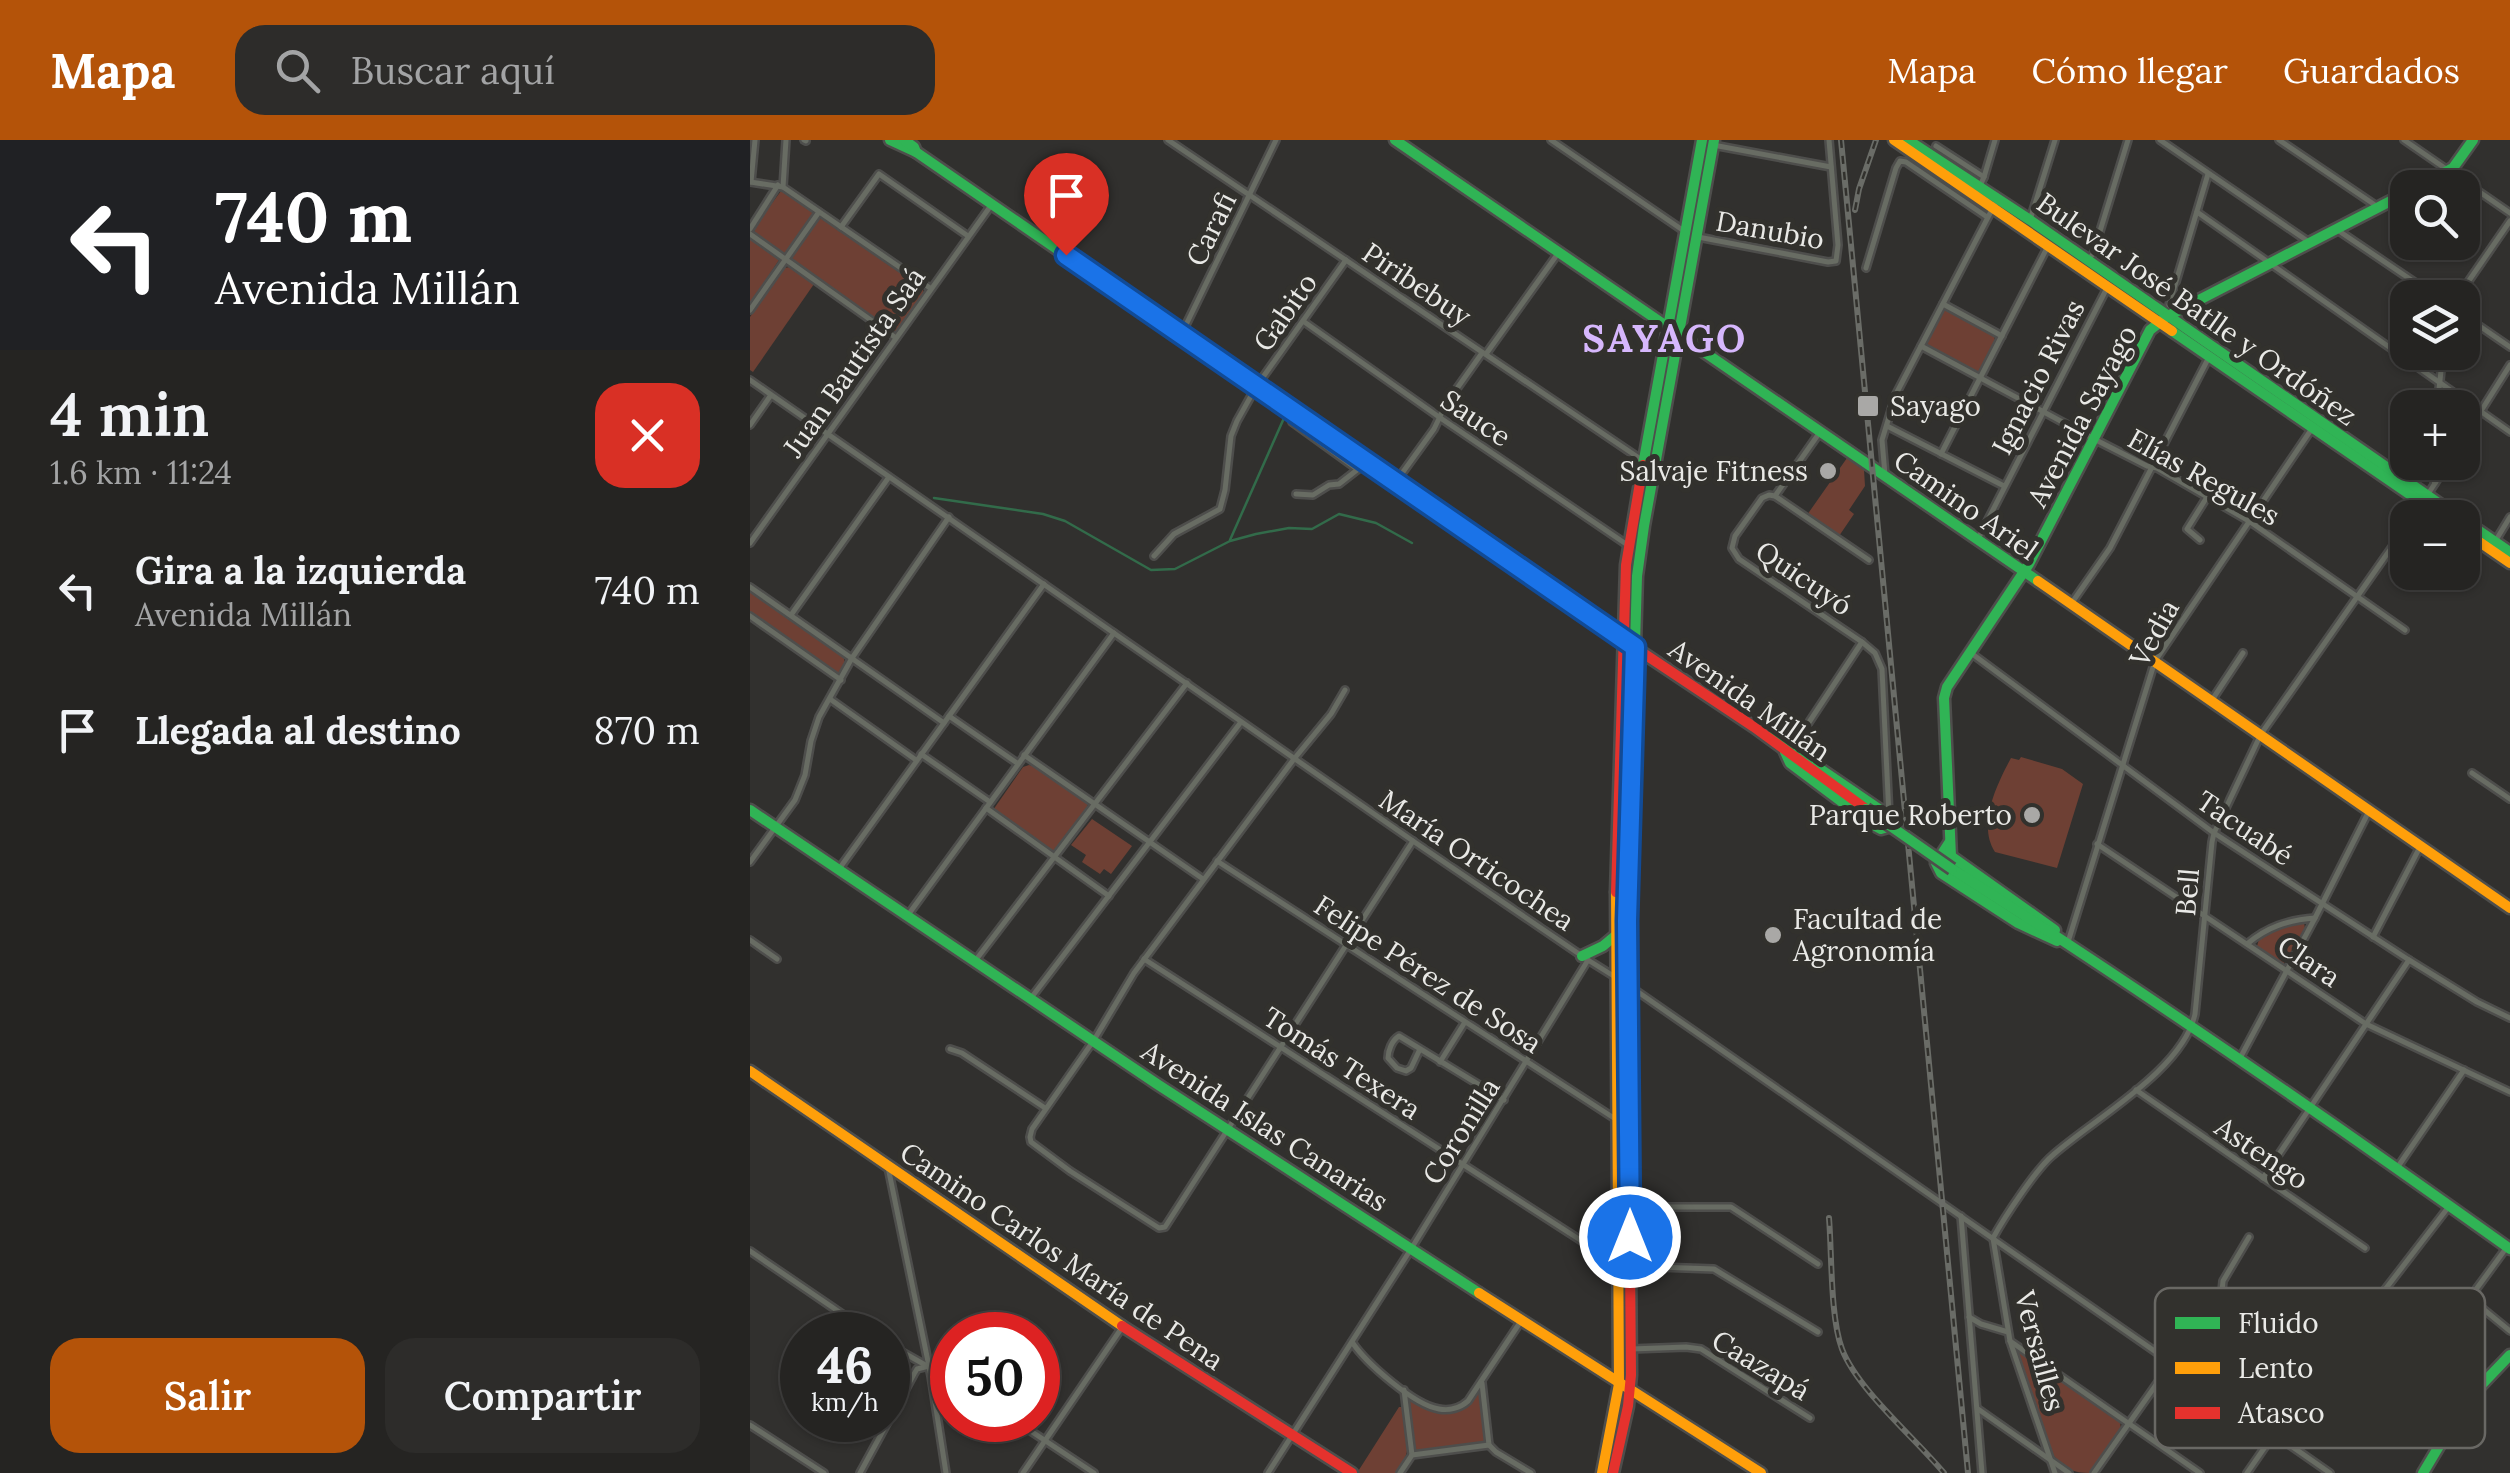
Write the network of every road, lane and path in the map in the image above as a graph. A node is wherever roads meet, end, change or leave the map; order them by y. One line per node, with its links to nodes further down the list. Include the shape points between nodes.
1 (754, 140): 25 (street)
2 (786, 140): 26 (street)
3 (890, 140): 21 (main road, Avenida Millán)
4 (904, 140): 21 (main road, Avenida Millán)
5 (1168, 140): 29 (street, Piribebuy)
6 (1276, 140): 29 (street, Carafi)
7 (1396, 140): 46 (main road, Camino Ariel)
8 (1550, 140): 42 (street, Danubio)
9 (1829, 140): 22 (street)
10 (1894, 140): 27 (main road, Bulevar José Batlle y Ordóñez)
11 (1908, 140): 27 (main road, Bulevar José Batlle y Ordóñez)
12 (1996, 140): 27 (street)
13 (2054, 140): 37 (street)
14 (2128, 140): 49 (street)
15 (2160, 140): 24 (street)
16 (2279, 140): 32 (street)
17 (2404, 140): 23 (street)
18 (2472, 140): 23 (main road)
19 (1709, 142): 22 (street); 42 (main road)
20 (1936, 146): 27 (street, Bulevar José Batlle y Ordóñez)
21 (916, 152): 31 (main road, Avenida Millán)
22 (1830, 167): 42 (street, Danubio, via 1836,261)
23 (2449, 170)
24 (2208, 174): 35 (street); 44 (street)
25 (750, 182): 26 (street)
26 (780, 186): 34 (street); 41 (street)
27 (1980, 187): 33 (main road, Bulevar José Batlle y Ordóñez)
28 (2480, 192): 36 (street)
29 (1250, 195): 48 (street, Piribebuy); 63 (street, Carafi)
30 (2390, 201): 32 (main road, Avenida Sayago)
31 (992, 203): 43 (street, Juan Bautista Saá); 63 (main road, Avenida Millán)
32 (2378, 207): 40 (main road, Avenida Sayago)
33 (1992, 208): 37 (main road, Bulevar José Batlle y Ordóñez); 45 (main road, Bulevar José Batlle y Ordóñez); 51 (street, Bulevar José Batlle y Ordóñez, via 1906,162 1897,164); 56 (street)
34 (819, 212): 39 (street); 47 (street)
35 (2197, 212): 50 (street); 58 (street)
36 (2510, 213)
37 (2030, 220): 49 (main road, Bulevar José Batlle y Ordóñez)
38 (2510, 221): 53 (street)
39 (841, 228): 43 (street, via 879,174); 55 (street)
40 (2336, 229): 44 (main road, Avenida Sayago); 52 (street)
41 (750, 232): 47 (street)
42 (1691, 234): 60 (main road); 62 (main road)
43 (968, 236): 55 (street, Juan Bautista Saá)
44 (2309, 242): 50 (main road, Avenida Sayago)
45 (2048, 246): 54 (main road, Bulevar José Batlle y Ordóñez); 64 (street)
46 (1559, 252): 60 (main road, Camino Ariel); 68 (street)
47 (786, 259): 57 (street); 65 (street)
48 (1346, 260): 59 (street, Gabito); 68 (street, Piribebuy)
49 (2088, 260): 58 (main road, Bulevar José Batlle y Ordóñez)
50 (2270, 263): 58 (main road, Avenida Sayago); 74 (street)
51 (1866, 268)
52 (2411, 280)
53 (2469, 280)
54 (2107, 288): 58 (main road, Bulevar José Batlle y Ordóñez); 78 (street, Ignacio Rivas)
55 (931, 289): 65 (street, Juan Bautista Saá)
56 (1943, 304): 64 (street); 66 (street)
57 (750, 310)
58 (2165, 314): 69 (main road, Bulevar José Batlle y Ordóñez); 87 (main road, Avenida Sayago, via 2150,330); 102 (main road, Bulevar José Batlle y Ordóñez)
59 (1303, 320): 75 (street, Gabito); 80 (street, Sauce)
60 (1668, 326): 62 (main road, Camino Ariel); 89 (main road)
61 (2480, 326): 67 (street)
62 (1679, 334): 84 (main road, Camino Ariel); 129 (main road, via 1640,548)
63 (1181, 335): 75 (main road, Avenida Millán)
64 (2002, 336): 72 (street)
65 (896, 338): 86 (street, Juan Bautista Saá)
66 (1921, 346): 72 (street, Elías Regules); 82 (street)
67 (2510, 347)
68 (1484, 353): 80 (street); 89 (street, Piribebuy)
69 (2209, 357): 83 (main road, Bulevar José Batlle y Ordóñez); 91 (street)
70 (2510, 365): 79 (street)
71 (2441, 370): 74 (street)
72 (1980, 378): 78 (street, Elías Regules); 88 (street)
73 (750, 380): 77 (street, María Orticochea)
74 (2439, 384): 76 (street); 79 (street)
75 (1256, 387): 90 (main road, Avenida Millán); 115 (street, Gabito, via 1231,436 1220,509 1174,534)
76 (2438, 390)
77 (771, 395): 81 (street); 86 (street, María Orticochea)
78 (2042, 412): 87 (street, Elías Regules); 98 (street, Ignacio Rivas)
79 (2481, 413): 85 (street)
80 (1439, 417): 96 (street); 112 (street, Sauce)
81 (750, 424)
82 (1887, 426): 88 (street); 93 (street)
83 (2314, 427): 102 (main road, Bulevar José Batlle y Ordóñez); 105 (street, Vedia)
84 (1820, 432): 93 (main road, Camino Ariel); 100 (street, Quicuyó)
85 (2510, 432)
86 (828, 434): 92 (street, María Orticochea); 111 (street, Juan Bautista Saá)
87 (2094, 439): 91 (street, Elías Regules); 118 (main road, Avenida Sayago)
88 (1941, 454): 98 (street)
89 (1644, 461): 112 (main road)
90 (1361, 466): 96 (main road, Avenida Millán); 99 (street, via 1314,496)
91 (2152, 467): 101 (street, Elías Regules); 122 (street, via 2110,548)
92 (890, 476): 103 (street, María Orticochea); 123 (street)
93 (1885, 476): 108 (main road, Camino Ariel)
94 (2434, 480): 97 (street)
95 (2437, 480): 97 (street)
96 (1395, 483): 127 (main road, Avenida Millán)
97 (2435, 483): 102 (street)
98 (2004, 486): 108 (street, Ignacio Rivas)
99 (1296, 494)
100 (1775, 496): 116 (street); 128 (street, Quicuyó, via 1764,496 1753,511 1733,540 1734,554)
101 (2207, 497): 105 (street, Elías Regules); 109 (street, via 2187,530)
102 (2425, 499)
103 (949, 517): 119 (street, María Orticochea); 132 (street)
104 (2510, 517): 110 (street)
105 (2249, 521): 121 (street, Elías Regules); 133 (street, Vedia)
106 (2480, 536): 110 (main road, Bulevar José Batlle y Ordóñez)
107 (2480, 537): 117 (main road, Bulevar José Batlle y Ordóñez)
108 (1978, 539): 118 (main road, Camino Ariel)
109 (2200, 540)
110 (2495, 542): 114 (main road, Bulevar José Batlle y Ordóñez)
111 (750, 544)
112 (1629, 546): 127 (main road)
113 (2390, 550): 121 (street, Bell)
114 (2510, 552)
115 (1154, 556)
116 (1869, 560)
117 (2510, 563)
118 (2024, 572): 122 (main road, Camino Ariel); 130 (main road, Avenida Sayago)
119 (1044, 584): 126 (street, María Orticochea); 139 (street)
120 (750, 587): 123 (street)
121 (2358, 597): 125 (street, Elías Regules); 142 (street, Bell)
122 (2071, 604): 133 (main road, Camino Ariel)
123 (791, 615): 132 (street)
124 (750, 616): 134 (street)
125 (2404, 630)
126 (1114, 633): 135 (street, María Orticochea); 144 (street)
127 (1622, 639): 129 (main road, Avenida Millán); 174 (main road)
128 (1862, 642): 143 (street); 155 (street, Quicuyó, via 1880,660)
129 (1635, 647): 143 (main road, Avenida Millán); 187 (main road)
130 (1970, 652): 148 (street, Tacuabé); 162 (main road, Avenida Sayago, via 1944,698)
131 (2244, 653): 138 (street)
132 (852, 658): 134 (street); 141 (street)
133 (2155, 661): 138 (main road, Camino Ariel); 148 (street, Vedia)
134 (841, 680): 137 (street)
135 (1187, 683): 140 (street, María Orticochea); 151 (street)
136 (1345, 690): 146 (street)
137 (830, 699): 145 (street); 156 (street, via 802,784)
138 (2212, 700): 142 (main road, Camino Ariel)
139 (950, 716): 141 (street); 147 (street)
140 (1242, 721): 146 (street, María Orticochea); 159 (street)
141 (944, 722): 145 (street)
142 (2262, 734): 153 (main road, Camino Ariel); 157 (street, Bell)
143 (1788, 749): 155 (main road, via 1790,763 1870,823 1885,829); 177 (main road, Avenida Millán, bridge, via 1952,870)
144 (1024, 755): 147 (street); 151 (street)
145 (919, 757): 152 (street); 166 (street)
146 (1294, 758): 158 (street, María Orticochea); 164 (street)
147 (1017, 763): 152 (street)
148 (2122, 764): 157 (street, Tacuabé); 160 (street, Vedia)
149 (2472, 773): 150 (street)
150 (2510, 799)
151 (1094, 803): 159 (street); 163 (street)
152 (988, 805): 163 (street); 171 (street)
153 (2370, 809): 161 (main road, Camino Ariel); 169 (street)
154 (750, 810): 156 (main road, Avenida Islas Canarias)
155 (1889, 816)
156 (776, 827): 165 (street); 166 (main road, Avenida Islas Canarias)
157 (2214, 833): 169 (street, Tacuabé); 172 (street, Bell)
158 (1412, 841): 179 (street); 180 (street, María Orticochea)
159 (1150, 842): 167 (street); 168 (street)
160 (2097, 844): 172 (street, Clara); 177 (street, Vedia)
161 (2421, 845): 170 (main road, Camino Ariel); 175 (street)
162 (1948, 850): 177 (main road); 177 (main road, via 1936,863 1942,873 2018,923)
163 (1053, 857): 168 (street); 184 (street)
164 (1217, 861): 167 (street); 179 (street, Felipe Pérez de Sosa)
165 (750, 862)
166 (839, 869): 171 (main road, Avenida Islas Canarias)
167 (1203, 878): 182 (street)
168 (1109, 896): 188 (street)
169 (2322, 904): 173 (street); 175 (street, Tacuabé)
170 (2510, 908)
171 (908, 915): 184 (main road, Avenida Islas Canarias)
172 (2205, 916): 178 (street, Clara); 192 (street, Bell)
173 (2315, 918): 178 (street, via 2281,924); 185 (street)
174 (1615, 936): 180 (main road); 186 (main road)
175 (2372, 937): 183 (street, Tacuabé)
176 (750, 940): 181 (street)
177 (2070, 944): 192 (main road, Avenida Millán)
178 (2247, 944): 185 (street, Clara)
179 (1347, 945): 190 (street, Felipe Pérez de Sosa); 194 (street)
180 (1585, 958): 186 (street, María Orticochea); 199 (street, Coronilla)
181 (777, 959)
182 (1144, 960): 193 (street); 194 (street, Tomás Texera)
183 (2409, 960): 189 (street, Tacuabé); 191 (street)
184 (976, 961): 188 (main road, Avenida Islas Canarias)
185 (2287, 971): 191 (street, Clara); 197 (street)
186 (1616, 977): 187 (street, María Orticochea); 207 (main road)
187 (1628, 985): 214 (main road); 215 (street, María Orticochea)
188 (1030, 998): 193 (main road, Avenida Islas Canarias)
189 (2510, 1018)
190 (1465, 1022): 198 (street); 199 (street, Felipe Pérez de Sosa)
191 (2366, 1024): 200 (street, Clara); 206 (street)
192 (2192, 1027): 197 (main road, Avenida Millán); 202 (street, Bell, via 2161,1070)
193 (1094, 1040): 205 (street); 208 (main road, Avenida Islas Canarias)
194 (1280, 1048): 208 (street); 210 (street, Tomás Texera)
195 (950, 1049): 205 (street)
196 (1420, 1050): 196 (street, via 1399,1036 1388,1058 1406,1071); 198 (street)
197 (2239, 1060): 206 (main road, Avenida Millán)
198 (1440, 1062): 204 (street)
199 (1527, 1062): 204 (street, Coronilla); 207 (street, Felipe Pérez de Sosa)
200 (2464, 1070): 203 (street, Clara); 211 (street)
201 (750, 1071): 209 (main road, Camino Carlos María de Pena)
202 (2136, 1090): 212 (street, Astengo); 217 (street, Bell, via 2049,1158)
203 (2510, 1092)
204 (1504, 1100): 210 (street, Coronilla)
205 (1045, 1108): 208 (street, via 1030,1134 1033,1144 1159,1228)
206 (2310, 1108): 211 (main road, Avenida Millán); 212 (street)
207 (1618, 1120): 223 (main road)
208 (1228, 1130): 220 (main road, Avenida Islas Canarias)
209 (887, 1165): 232 (main road, Camino Carlos María de Pena); 243 (street)
210 (1463, 1166): 220 (street, Coronilla); 223 (street, Tomás Texera)
211 (2397, 1168): 213 (main road, Avenida Millán)
212 (2263, 1178): 218 (street, Astengo)
213 (2450, 1205): 219 (main road, Avenida Millán); 225 (street)
214 (1630, 1207): 222 (street, via 1731,1206); 223 (main road)
215 (1961, 1216): 217 (street, María Orticochea); 229 (street)
216 (2249, 1237): 224 (street)
217 (1993, 1238): 236 (street, Versailles); 240 (street, María Orticochea)
218 (2366, 1248)
219 (2509, 1248): 226 (street)
220 (1411, 1249): 230 (main road, Avenida Islas Canarias); 237 (street, Coronilla)
221 (750, 1251): 228 (street)
222 (1818, 1264)
223 (1624, 1266): 234 (street, via 1714,1269); 239 (main road); 246 (main road)
224 (2222, 1288)
225 (2388, 1288)
226 (2479, 1288)
227 (2485, 1310): 233 (street)
228 (839, 1312)
229 (1968, 1316): 231 (street); 235 (street)
230 (1521, 1321): 245 (street); 246 (main road, Avenida Islas Canarias)
231 (1981, 1324): 235 (street); 236 (street)
232 (1123, 1326): 252 (street); 255 (main road, Camino Carlos María de Pena)
233 (2510, 1331)
234 (1818, 1332)
235 (1970, 1332): 250 (street)
236 (2008, 1332): 238 (street, Versailles)
237 (1352, 1342): 248 (street); 255 (street, Coronilla)
238 (2010, 1342): 253 (street); 266 (street, Versailles)
239 (1632, 1349): 249 (main road); 251 (street, Caazapá, via 1696,1348)
240 (2155, 1350)
241 (2510, 1355): 244 (main road)
242 (910, 1356): 243 (street)
243 (930, 1366): 269 (street, via 917,1369)
244 (2485, 1381)
245 (1482, 1382): 248 (street, via 1463,1406 1446,1409); 260 (street)
246 (1618, 1384): 249 (main road, Avenida Islas Canarias); 277 (main road)
247 (2155, 1387): 253 (street)
248 (1404, 1390): 265 (street)
249 (1630, 1391): 267 (main road, Avenida Islas Canarias); 278 (main road)
250 (1976, 1408): 266 (street); 279 (street)
251 (1810, 1418)
252 (1060, 1420)
253 (2130, 1424): 259 (street); 282 (street)
254 (750, 1425): 268 (street)
255 (1292, 1436): 273 (street, Coronilla); 274 (main road, Camino Carlos María de Pena)
256 (941, 1442): 270 (street)
257 (1045, 1442): 271 (street)
258 (1048, 1442): 272 (street)
259 (2155, 1442)
260 (1489, 1445): 265 (street); 276 (street)
261 (2164, 1448): 283 (street)
262 (2265, 1448): 284 (street)
263 (2294, 1448): 285 (street, María Orticochea)
264 (2437, 1448): 286 (main road)
265 (1412, 1455): 275 (street)
266 (2051, 1460): 280 (street, Versailles); 281 (street)
267 (1758, 1472)
268 (824, 1473)
269 (860, 1473)
270 (946, 1473)
271 (1024, 1473)
272 (1094, 1473)
273 (1268, 1473)
274 (1352, 1473)
275 (1400, 1473)
276 (1531, 1473)
277 (1602, 1473)
278 (1614, 1473)
279 (1982, 1473)
280 (2056, 1473)
281 (2070, 1473)
282 (2094, 1473)
283 (2200, 1473)
284 (2248, 1473)
285 (2330, 1473)
286 (2423, 1473)

